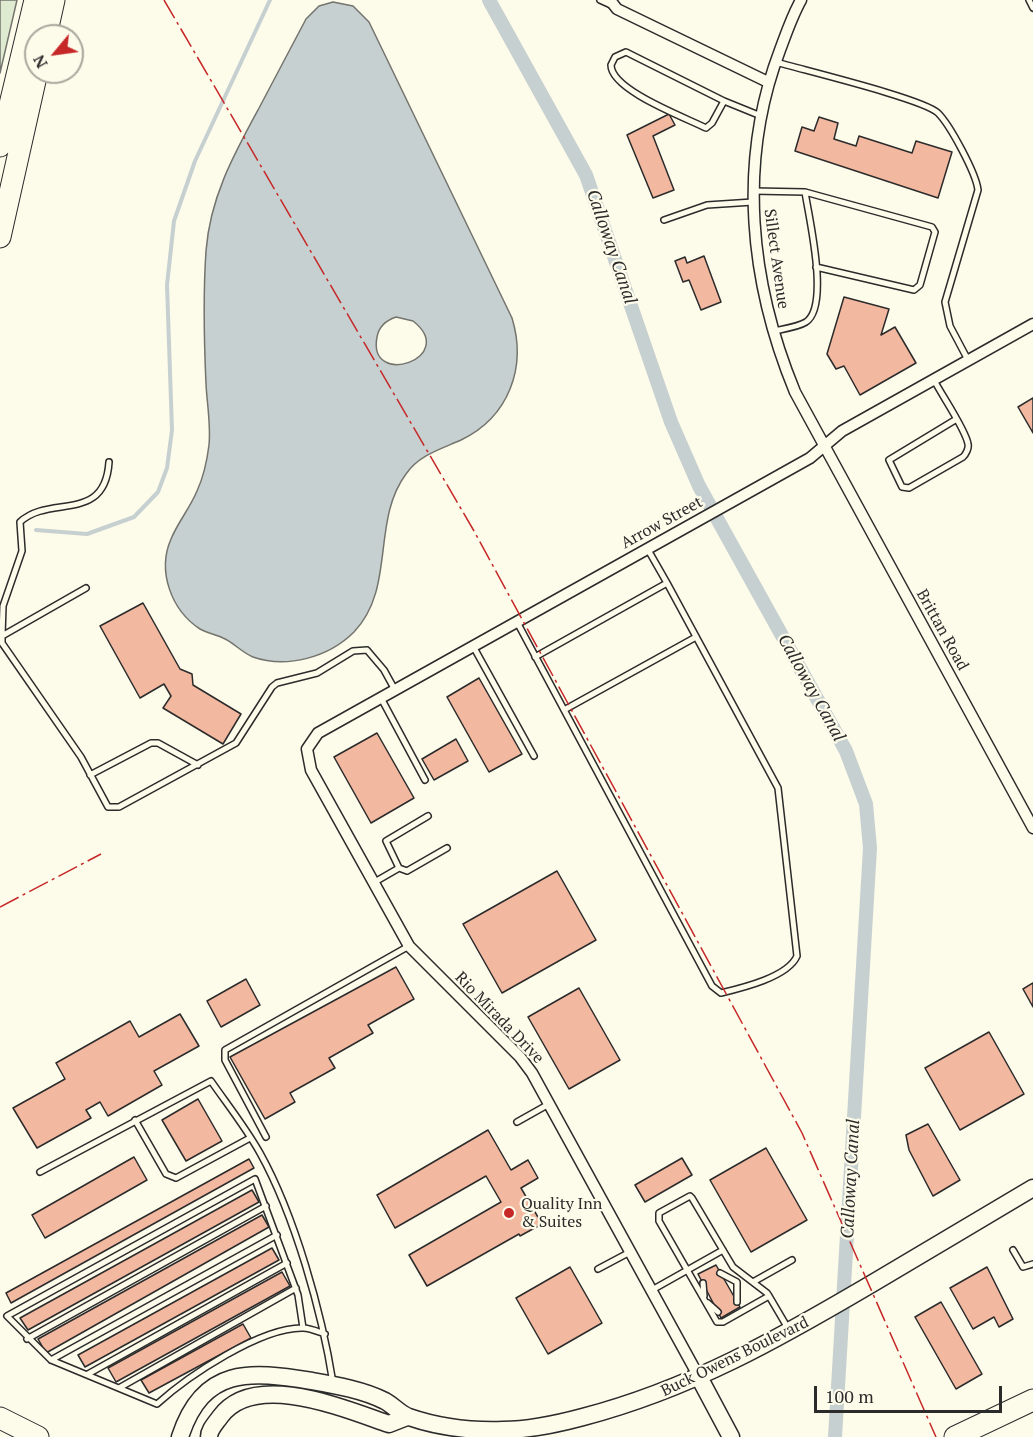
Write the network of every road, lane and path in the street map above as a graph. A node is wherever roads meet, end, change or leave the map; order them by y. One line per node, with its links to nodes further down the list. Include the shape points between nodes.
1 (35, 0): 14 (highway)
2 (54, 0): 8 (highway)
3 (600, 0): 6 (lane)
4 (801, 0): 9 (street, Sillect Avenue)
5 (1029, 0): 7 (lane)
6 (614, 4): 10 (street)
7 (1033, 8)
8 (49, 24)
9 (776, 62): 10 (street, Sillect Avenue); 22 (lane, via 916,102 939,113 976,175 978,190 945,302 950,326)
10 (768, 82): 13 (street, Sillect Avenue)
11 (34, 84): 18 (highway)
12 (724, 101): 12 (lane, via 626,52 615,57 610,65 625,88 706,128); 13 (lane)
13 (761, 116): 16 (street, Sillect Avenue)
14 (0, 146)
15 (806, 192): 16 (lane); 19 (lane); 19 (lane, via 932,227 934,232 920,285 914,290)
16 (753, 196): 17 (lane, via 707,205); 21 (street, Sillect Avenue, via 760,278)
17 (664, 220)
18 (0, 237)
19 (816, 267): 21 (lane, via 819,289 812,315 806,322)
20 (1033, 324): 22 (street, Arrow Street)
21 (773, 332): 25 (street, Sillect Avenue, via 795,392)
22 (968, 360): 23 (street, Arrow Street)
23 (934, 380): 24 (lane); 25 (street, Arrow Street, via 842,431)
24 (955, 420): 24 (lane, via 968,444 963,457 909,488 902,487 889,460)
25 (824, 446): 27 (street, Arrow Street, via 810,458); 44 (street, Brittan Road)
26 (109, 462): 31 (lane, via 108,477 96,495 80,506 33,513 20,522 22,551 3,606)
27 (647, 548): 28 (lane); 30 (street, Arrow Street)
28 (667, 583): 32 (lane); 34 (lane)
29 (86, 588): 31 (lane)
30 (517, 622): 33 (street, Arrow Street); 34 (lane)
31 (2, 636): 41 (lane, via 6,652)
32 (696, 637): 37 (lane); 37 (lane, via 781,796 797,956 793,964 756,984 721,993 712,986)
33 (473, 646): 35 (street, Arrow Street); 39 (lane)
34 (536, 657): 37 (lane)
35 (395, 690): 36 (street, Arrow Street); 40 (lane, via 368,650 353,651 317,673 277,683 236,743)
36 (381, 698): 38 (street, Arrow Street, via 318,733); 42 (lane)
37 (564, 710)
38 (307, 749): 47 (street, Rio Mirada Drive, via 311,770)
39 (534, 756)
40 (198, 765): 41 (lane, via 151,743); 41 (lane, via 113,808 104,802)
41 (90, 775)
42 (425, 780)
43 (428, 816): 46 (lane, via 386,841)
44 (1033, 828)
45 (447, 848): 46 (lane, via 407,871)
46 (399, 868): 47 (lane)
47 (373, 883): 48 (street, Rio Mirada Drive)
48 (409, 946): 49 (street, Rio Mirada Drive, via 520,1057); 52 (lane, via 225,1050 225,1060)
49 (550, 1104): 51 (lane); 60 (street, Rio Mirada Drive)
50 (135, 1120): 53 (lane, via 211,1081); 53 (lane, via 166,1174 176,1178); 54 (lane)
51 (518, 1122)
52 (266, 1137)
53 (250, 1138): 79 (lane, via 290,1223)
54 (40, 1172)
55 (1033, 1188): 78 (main road, Buck Owens Boulevard)
56 (266, 1206): 57 (lane); 80 (lane); 80 (lane, via 255,1179 7,1316)
57 (278, 1234): 62 (lane); 81 (lane)
58 (723, 1250): 65 (lane); 65 (lane, via 690,1196 659,1213 659,1221); 67 (lane, via 733,1267)
59 (1013, 1250): 63 (lane, via 1023,1267)
60 (631, 1251): 64 (lane); 72 (street, Rio Mirada Drive)
61 (792, 1260): 69 (lane)
62 (287, 1263): 71 (lane); 82 (lane)
63 (1033, 1264)
64 (598, 1269)
65 (688, 1270): 72 (lane); 74 (lane)
66 (720, 1273): 68 (lane)
67 (746, 1277): 68 (lane); 69 (lane)
68 (737, 1282): 75 (lane)
69 (753, 1282): 73 (lane)
70 (703, 1283): 74 (lane)
71 (296, 1288): 77 (lane); 85 (lane)
72 (652, 1290): 83 (street, Rio Mirada Drive)
73 (769, 1296): 74 (lane, via 720,1323); 78 (lane)
74 (705, 1300): 76 (lane)
75 (737, 1302)
76 (718, 1312)
77 (303, 1328): 79 (lane); 85 (lane, via 262,1336 201,1370 157,1404)
78 (790, 1331): 83 (main road, Buck Owens Boulevard)
79 (326, 1334): 84 (lane)
80 (27, 1339): 81 (lane)
81 (51, 1360): 82 (lane)
82 (88, 1374): 85 (lane)
83 (699, 1377): 87 (main road, Buck Owens Boulevard, via 621,1408 550,1426 471,1429); 92 (main road)
84 (333, 1385): 87 (main road, Buck Owens Boulevard, via 385,1401); 90 (main road, Buck Owens Boulevard, via 271,1375 238,1376 217,1385 199,1400)
85 (119, 1388)
86 (1033, 1400): 93 (highway)
87 (407, 1417): 91 (main road, Buck Owens Boulevard, via 389,1424 347,1410 269,1394 225,1409)
88 (0, 1418): 89 (highway)
89 (38, 1437)
90 (180, 1437)
91 (208, 1437)
92 (730, 1437)
93 (955, 1437)

